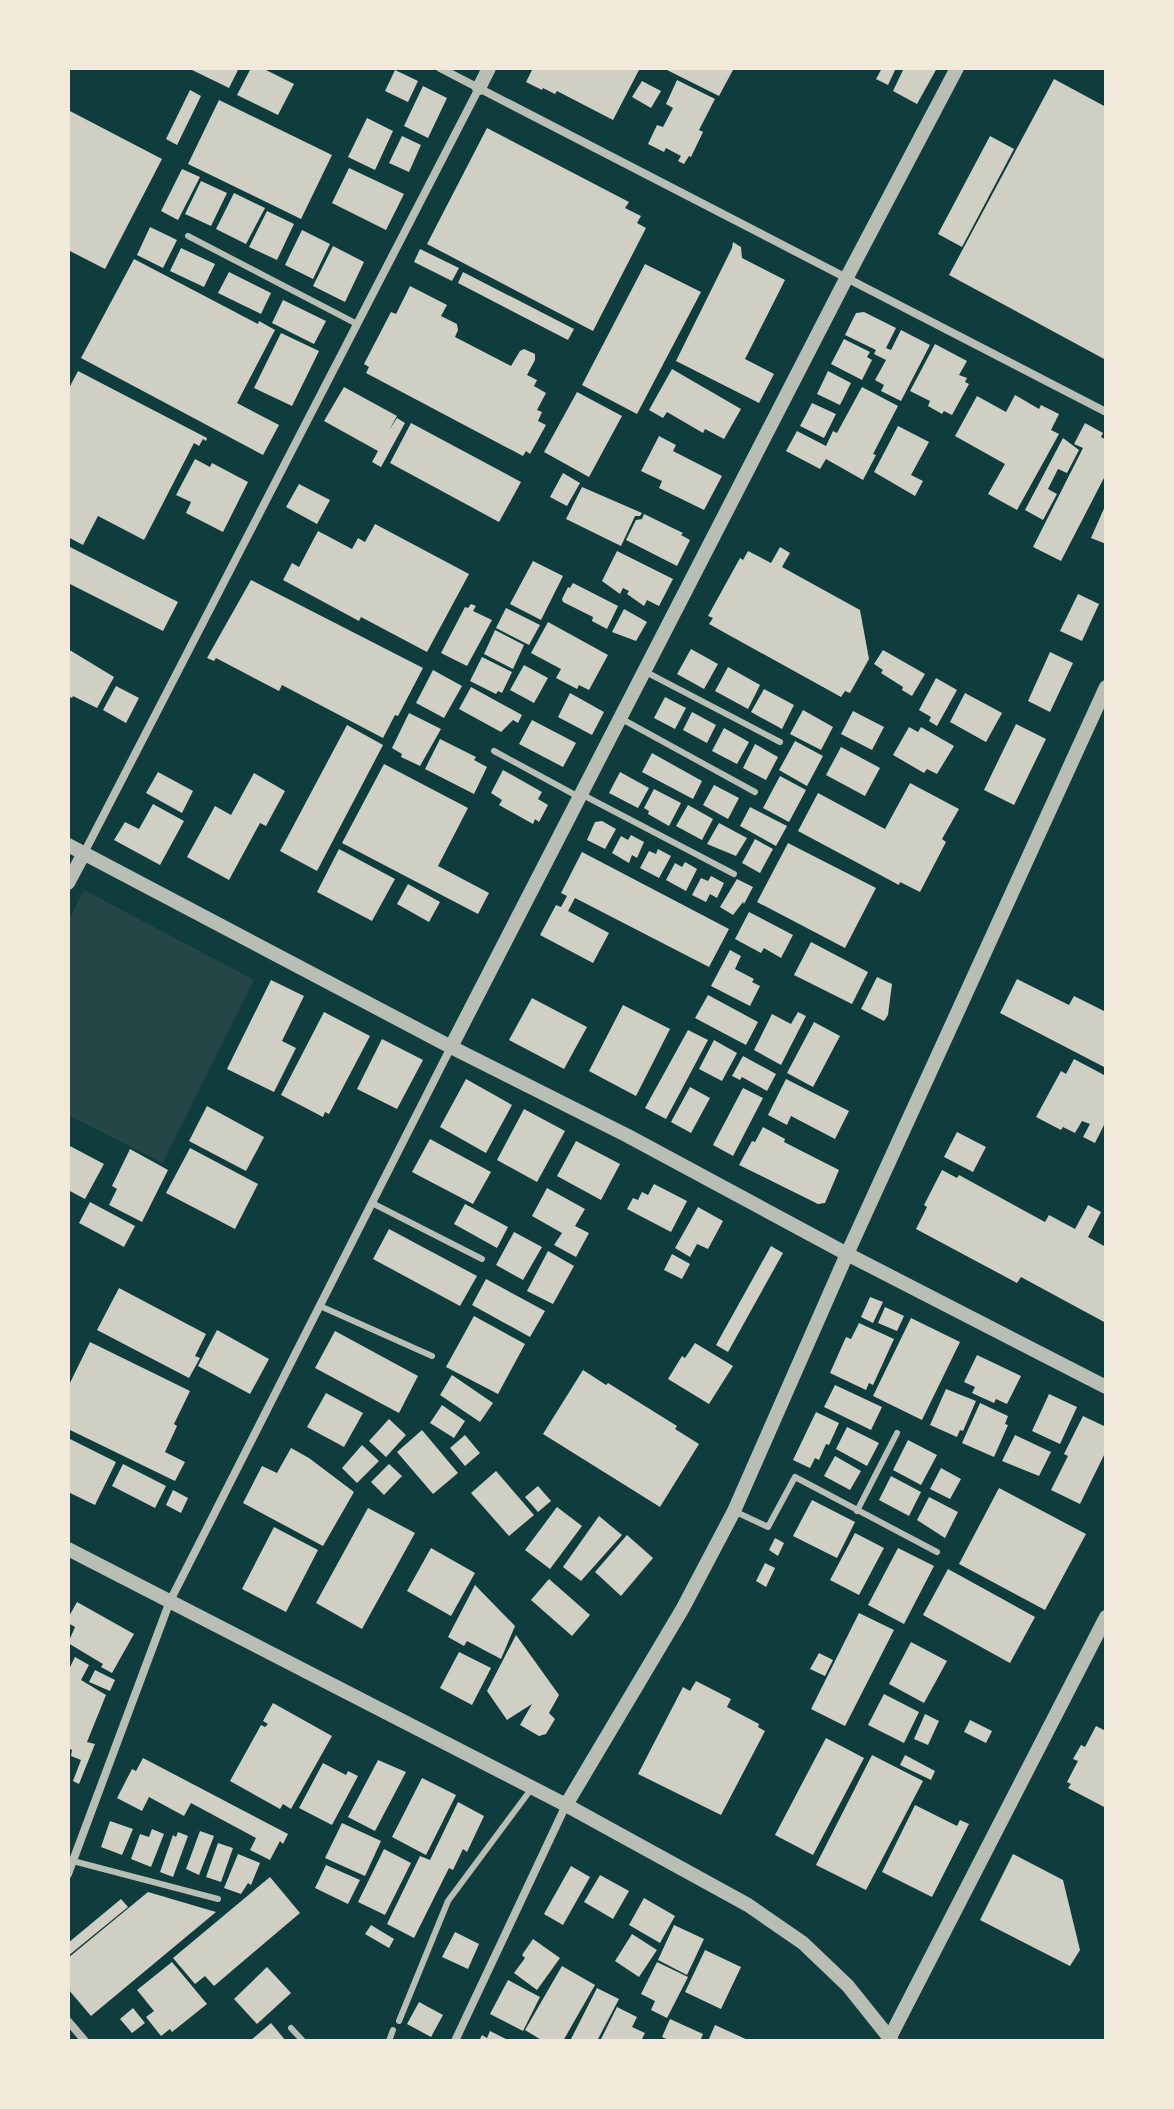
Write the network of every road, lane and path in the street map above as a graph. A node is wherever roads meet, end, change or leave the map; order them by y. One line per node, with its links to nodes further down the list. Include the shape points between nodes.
1 (440, 68): 4 (street)
2 (489, 68): 4 (street)
3 (957, 68): 6 (street)
4 (479, 88): 6 (street); 7 (street)
5 (188, 236): 7 (lane)
6 (847, 277): 8 (street); 9 (street)
7 (357, 324): 17 (street)
8 (1106, 412)
9 (644, 671): 11 (street); 12 (lane)
10 (1106, 687): 22 (street)
11 (620, 718): 14 (lane); 15 (street)
12 (780, 742)
13 (494, 751): 15 (lane)
14 (755, 792)
15 (580, 796): 18 (lane); 20 (street)
16 (68, 845): 17 (street)
17 (84, 853): 19 (street); 20 (street)
18 (734, 874)
19 (68, 883)
20 (451, 1047): 21 (street); 22 (street)
21 (372, 1203): 23 (lane); 24 (street)
22 (847, 1254): 26 (street); 28 (street)
23 (482, 1259)
24 (320, 1306): 25 (lane); 32 (street)
25 (432, 1356)
26 (1106, 1387)
27 (897, 1433): 29 (lane)
28 (734, 1511): 29 (lane, via 768,1527 795,1477); 35 (street)
29 (857, 1511): 31 (lane)
30 (68, 1549): 32 (street)
31 (937, 1552)
32 (170, 1601): 34 (street); 36 (street)
33 (1106, 1617): 43 (street)
34 (532, 1788): 35 (street); 40 (lane, via 448,1901)
35 (566, 1805): 43 (street, via 748,1905 803,1943 848,1986); 47 (street)
36 (73, 1861): 37 (street); 38 (lane)
37 (68, 1874)
38 (218, 1899)
39 (68, 2021): 44 (street)
40 (399, 2021)
41 (291, 2028): 45 (lane)
42 (393, 2030): 46 (lane)
43 (890, 2040)
44 (85, 2041)
45 (303, 2041)
46 (389, 2041)
47 (455, 2041)

